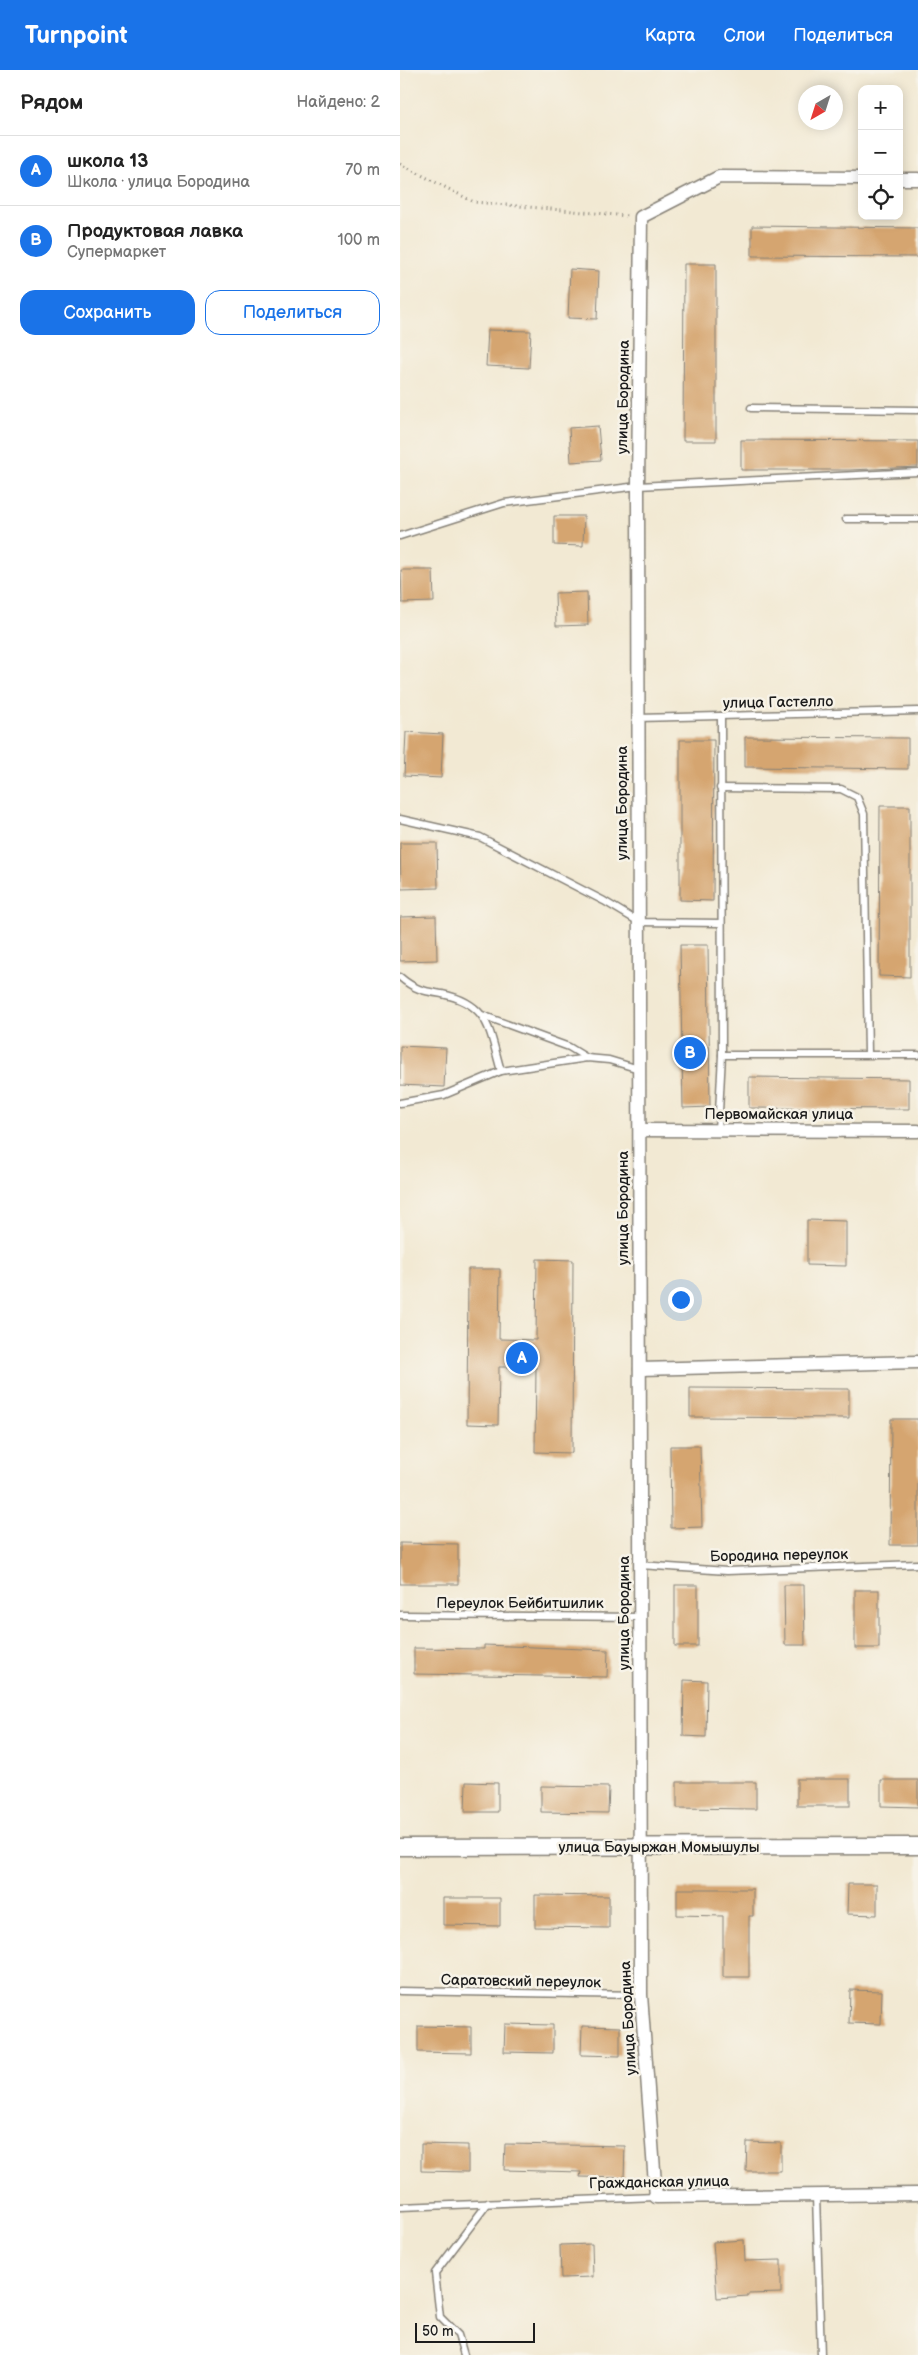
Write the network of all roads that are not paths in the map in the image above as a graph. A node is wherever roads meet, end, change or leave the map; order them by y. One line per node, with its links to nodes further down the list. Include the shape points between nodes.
1 (858, 178): 7 (street, улица Бородина, via 719,178 641,217)
2 (903, 179): 3 (street)
3 (918, 179)
4 (751, 408): 5 (lane)
5 (918, 410)
6 (918, 472): 7 (lane)
7 (638, 486): 10 (lane, via 504,503); 13 (street, улица Бородина)
8 (846, 519): 9 (lane)
9 (918, 519)
10 (400, 536)
11 (918, 711): 12 (lane, улица Гастелло)
12 (721, 716): 13 (lane, улица Гастелло); 14 (lane)
13 (638, 718): 16 (street, улица Бородина)
14 (720, 788): 17 (lane); 20 (lane, via 840,789 857,797 864,814)
15 (400, 819): 16 (lane, via 480,837)
16 (639, 922): 17 (lane); 24 (street, улица Бородина)
17 (720, 923): 21 (lane)
18 (400, 977): 19 (lane, via 413,988 465,1000)
19 (482, 1014): 23 (lane, via 569,1047); 25 (lane)
20 (868, 1054): 21 (lane); 22 (lane)
21 (722, 1055): 28 (lane)
22 (918, 1055)
23 (587, 1058): 24 (lane, via 609,1060); 25 (lane)
24 (639, 1069): 27 (street, улица Бородина)
25 (501, 1071): 26 (lane, via 444,1095)
26 (400, 1103)
27 (640, 1130): 28 (street, Первомайская улица); 31 (street, улица Бородина)
28 (718, 1130): 29 (street, Первомайская улица)
29 (918, 1131)
30 (918, 1362): 31 (street)
31 (640, 1369): 33 (street, улица Бородина)
32 (918, 1564): 33 (lane, Бородина переулок, via 727,1571)
33 (640, 1565): 35 (street, улица Бородина)
34 (400, 1615): 35 (lane, Переулок Бейбитшилик)
35 (641, 1616): 38 (street, улица Бородина)
36 (918, 1846): 38 (street, улица Бауыржан Момышулы)
37 (400, 1847): 38 (street, улица Бауыржан Момышулы)
38 (641, 1848): 40 (street, улица Бородина)
39 (400, 1991): 40 (lane, Саратовский переулок)
40 (641, 1995): 43 (street, улица Бородина)
41 (918, 2194): 42 (street, Гражданская улица)
42 (816, 2196): 43 (street, Гражданская улица); 47 (lane)
43 (656, 2197): 44 (lane, Гражданская улица)
44 (488, 2203): 45 (lane, Гражданская улица); 46 (lane, via 436,2273 440,2317 458,2335)
45 (400, 2207)
46 (464, 2355)
47 (821, 2355)

